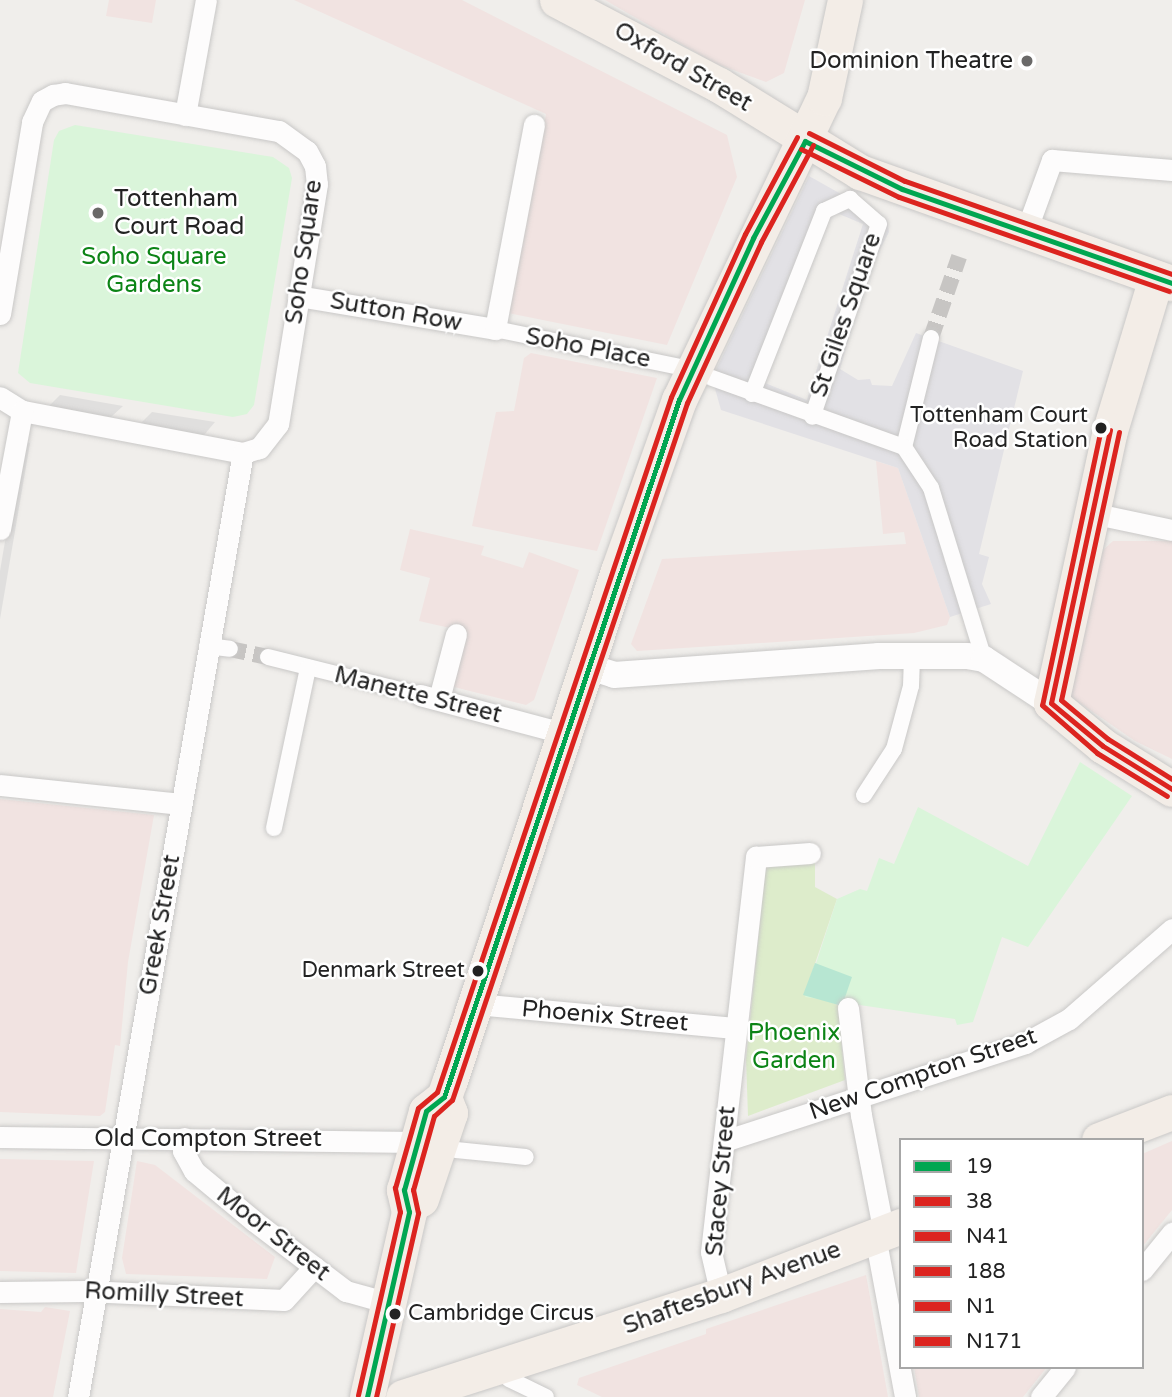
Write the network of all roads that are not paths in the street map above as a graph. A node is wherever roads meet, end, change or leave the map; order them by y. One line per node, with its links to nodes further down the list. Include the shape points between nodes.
1 (205, 0): 4 (street)
2 (557, 0): 6 (main road, Oxford Street, via 719,85)
3 (845, 0): 6 (main road, via 833,71)
4 (185, 115): 9 (street, Soho Square, via 65,93 42,101 32,122); 11 (street, Soho Square, via 279,131 307,151 317,184)
5 (534, 125): 13 (street)
6 (805, 141): 8 (main road, Oxford Street, via 860,172); 32 (main road, via 753,238 679,400)
7 (1172, 170): 8 (street, via 1052,160)
8 (1025, 234): 10 (main road, Oxford Street)
9 (5, 248): 12 (street, Soho Square)
10 (1164, 281): 23 (main road, via 1128,365)
11 (298, 296): 13 (street, Sutton Row); 22 (street, Soho Square, via 278,424 259,448)
12 (0, 314)
13 (495, 329): 15 (street, Soho Place)
14 (931, 338): 21 (street)
15 (680, 368)
16 (712, 378): 17 (street, St Giles Square)
17 (752, 394): 20 (street, St Giles Square); 20 (street, St Giles Square, via 824,211 850,199 878,224)
18 (0, 397): 19 (street)
19 (22, 411): 22 (street); 24 (street)
20 (812, 417): 21 (street, St Giles Square)
21 (904, 447): 31 (street, via 931,488)
22 (243, 453): 27 (street, Greek Street)
23 (1091, 513): 25 (street); 35 (main road)
24 (0, 529)
25 (1172, 530)
26 (456, 634): 34 (street)
27 (207, 646): 28 (street); 40 (street, Greek Street)
28 (230, 649)
29 (912, 655): 31 (street); 32 (street, via 653,674 614,675); 39 (street, via 911,686 894,749)
30 (268, 657): 33 (street, Manette Street)
31 (984, 659): 35 (street)
32 (587, 666): 36 (main road)
33 (308, 668): 34 (street, Manette Street); 41 (street)
34 (430, 697): 36 (street, Manette Street)
35 (1051, 703): 38 (main road, via 1103,746)
36 (567, 734): 44 (main road)
37 (0, 785): 40 (street)
38 (1172, 789)
39 (864, 795)
40 (180, 804): 53 (street, Greek Street)
41 (274, 828)
42 (810, 853): 46 (street, Stacey Street, via 756,857)
43 (1172, 929): 48 (street, New Compton Street, via 1069,1018 1025,1043)
44 (475, 1004): 46 (street, Phoenix Street); 47 (main road)
45 (848, 1008): 48 (street)
46 (735, 1028): 54 (street, Stacey Street)
47 (444, 1097): 55 (main road, via 426,1111); 58 (main road, via 450,1113 441,1149 425,1194)
48 (859, 1097): 54 (street, New Compton Street); 59 (street)
49 (1170, 1109): 51 (main road)
50 (0, 1137): 53 (street, Old Compton Street)
51 (1104, 1138)
52 (184, 1139): 53 (street, Old Compton Street); 55 (street, Old Compton Street); 61 (street, Moor Street, via 183,1152 194,1171)
53 (122, 1140): 64 (street, Greek Street)
54 (724, 1141): 65 (street, Stacey Street, via 711,1252)
55 (417, 1142): 58 (main road, via 404,1190)
56 (456, 1150): 57 (street)
57 (526, 1157)
58 (409, 1212): 66 (main road)
59 (886, 1232): 65 (main road, Shaftesbury Avenue); 67 (street)
60 (1172, 1233): 62 (street)
61 (314, 1267): 64 (street, Romilly Street, via 284,1300); 66 (street, Moor Street, via 346,1291)
62 (1144, 1268)
63 (0, 1292): 64 (street, Romilly Street)
64 (97, 1294): 72 (street, Greek Street)
65 (721, 1295): 68 (main road, Shaftesbury Avenue)
66 (389, 1303): 73 (main road)
67 (899, 1345)
68 (501, 1365): 71 (main road, Shaftesbury Avenue); 75 (street, via 509,1379)
69 (902, 1369): 76 (street)
70 (1063, 1369): 77 (street)
71 (443, 1391): 74 (main road, Shaftesbury Avenue)
72 (78, 1397)
73 (367, 1397)
74 (402, 1397)
75 (546, 1397)
76 (905, 1397)
77 (1041, 1397)

